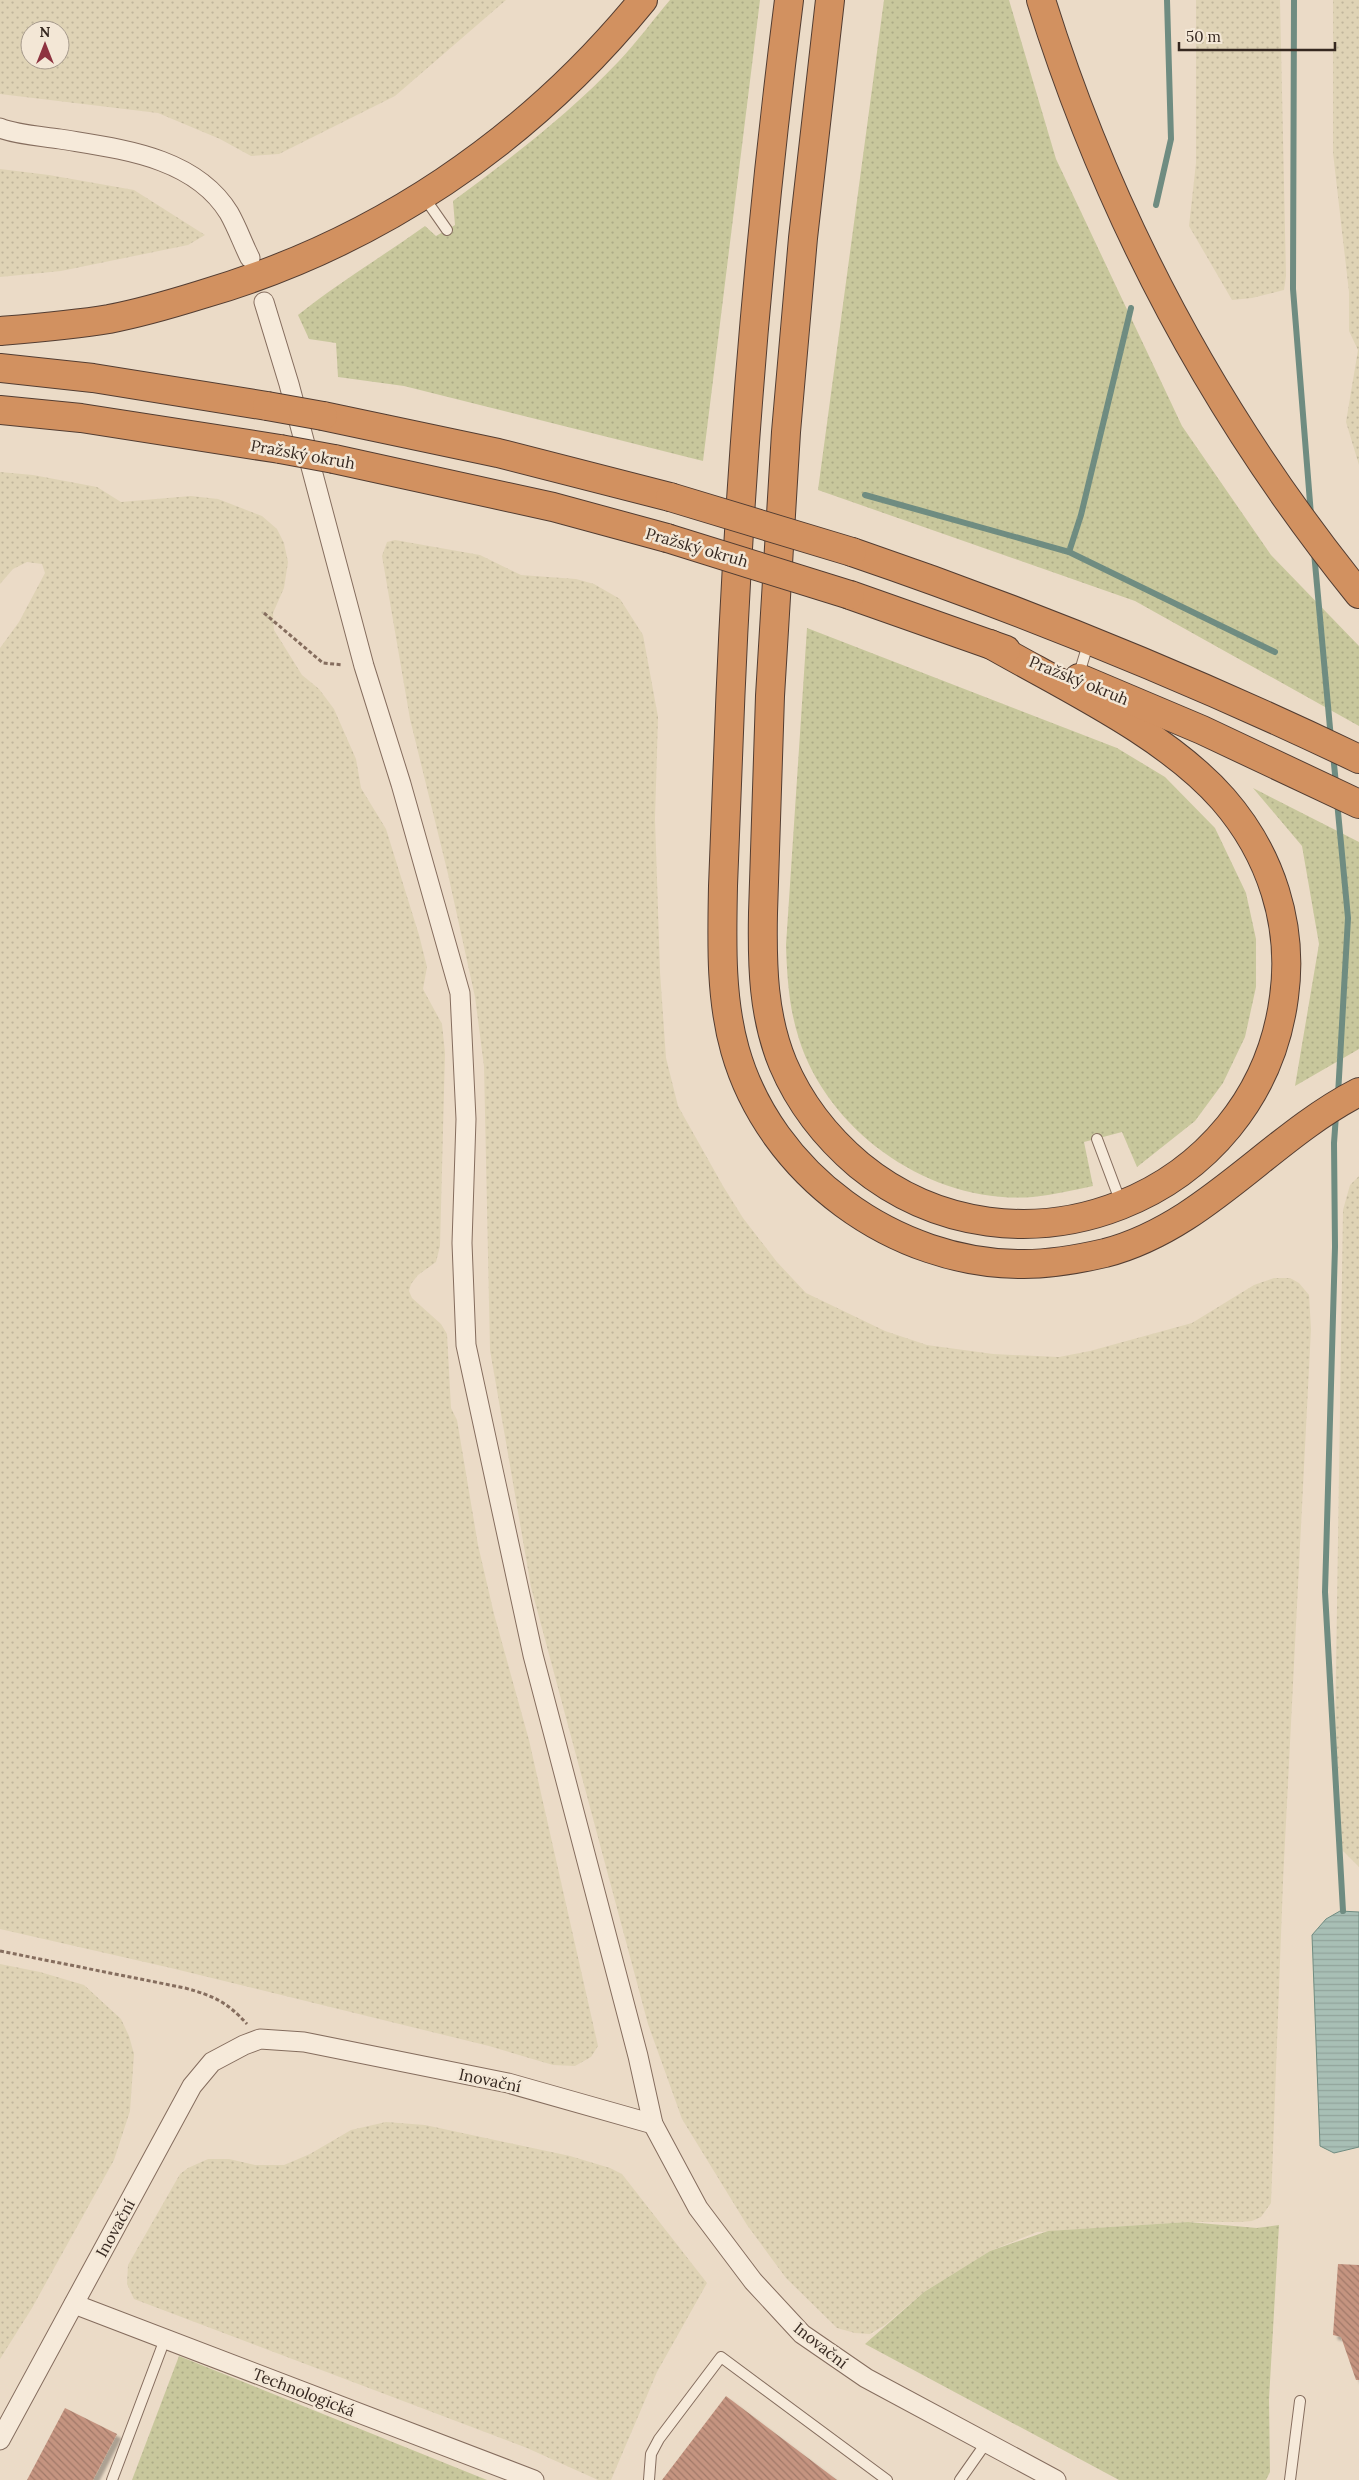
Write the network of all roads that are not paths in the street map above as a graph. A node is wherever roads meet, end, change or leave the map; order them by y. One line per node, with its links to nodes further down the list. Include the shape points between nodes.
1 (643, 0): 6 (highway, via 600,49 531,116)
2 (789, 0): 19 (highway, via 753,341 731,668 722,942 729,1024 735,1051 757,1102 786,1148 804,1169 847,1206 893,1234 944,1253 998,1263 1025,1264 1080,1258 1124,1247 1158,1233 1201,1206 1314,1118)
3 (830, 0): 21 (highway, via 797,304 774,604 762,962 773,1033 790,1078 816,1122 842,1150 898,1192 946,1212 1014,1224 1052,1223)
4 (1041, 0): 13 (highway, via 1080,114 1134,241 1212,387 1270,476)
5 (0, 128): 8 (street, via 108,147 159,160 191,176 212,192 228,213)
6 (424, 197): 7 (lane); 10 (highway, via 320,251 236,285 110,318)
7 (447, 230)
8 (250, 258)
9 (264, 302): 22 (street, via 364,666 460,993 466,1119 462,1243 468,1354 533,1655)
10 (0, 331)
11 (0, 368): 14 (highway, bridge, via 93,378 267,406 498,453 670,497 852,552)
12 (0, 410): 15 (highway, Pražský okruh, bridge, via 90,420 280,449 524,501 667,538 850,595)
13 (1359, 594)
14 (1090, 640): 16 (lane); 17 (highway)
15 (990, 644): 16 (highway, Pražský okruh); 21 (highway, via 1148,736 1196,772 1221,797 1250,835 1268,872 1282,916 1287,950 1283,1008 1273,1046 1256,1086 1232,1123 1207,1150 1162,1185)
16 (1077, 678): 18 (highway, Pražský okruh, via 1202,730)
17 (1359, 759)
18 (1359, 804)
19 (1354, 1095)
20 (1097, 1139): 21 (lane)
21 (1123, 1206)
22 (653, 2124): 23 (street, Inovační, via 508,2083 304,2042 260,2039 212,2062 192,2086); 27 (street, Inovační, via 698,2208 753,2281 802,2334 866,2378)
23 (74, 2304): 24 (street, Technologická); 26 (street, Inovační)
24 (165, 2339): 28 (lane); 29 (street, Technologická)
25 (1300, 2401): 34 (lane)
26 (0, 2440)
27 (986, 2443): 32 (lane); 33 (street, Inovační)
28 (112, 2480)
29 (534, 2480)
30 (649, 2480): 31 (lane, via 651,2454 659,2439 721,2358)
31 (887, 2480)
32 (960, 2480)
33 (1056, 2480)
34 (1290, 2480)

